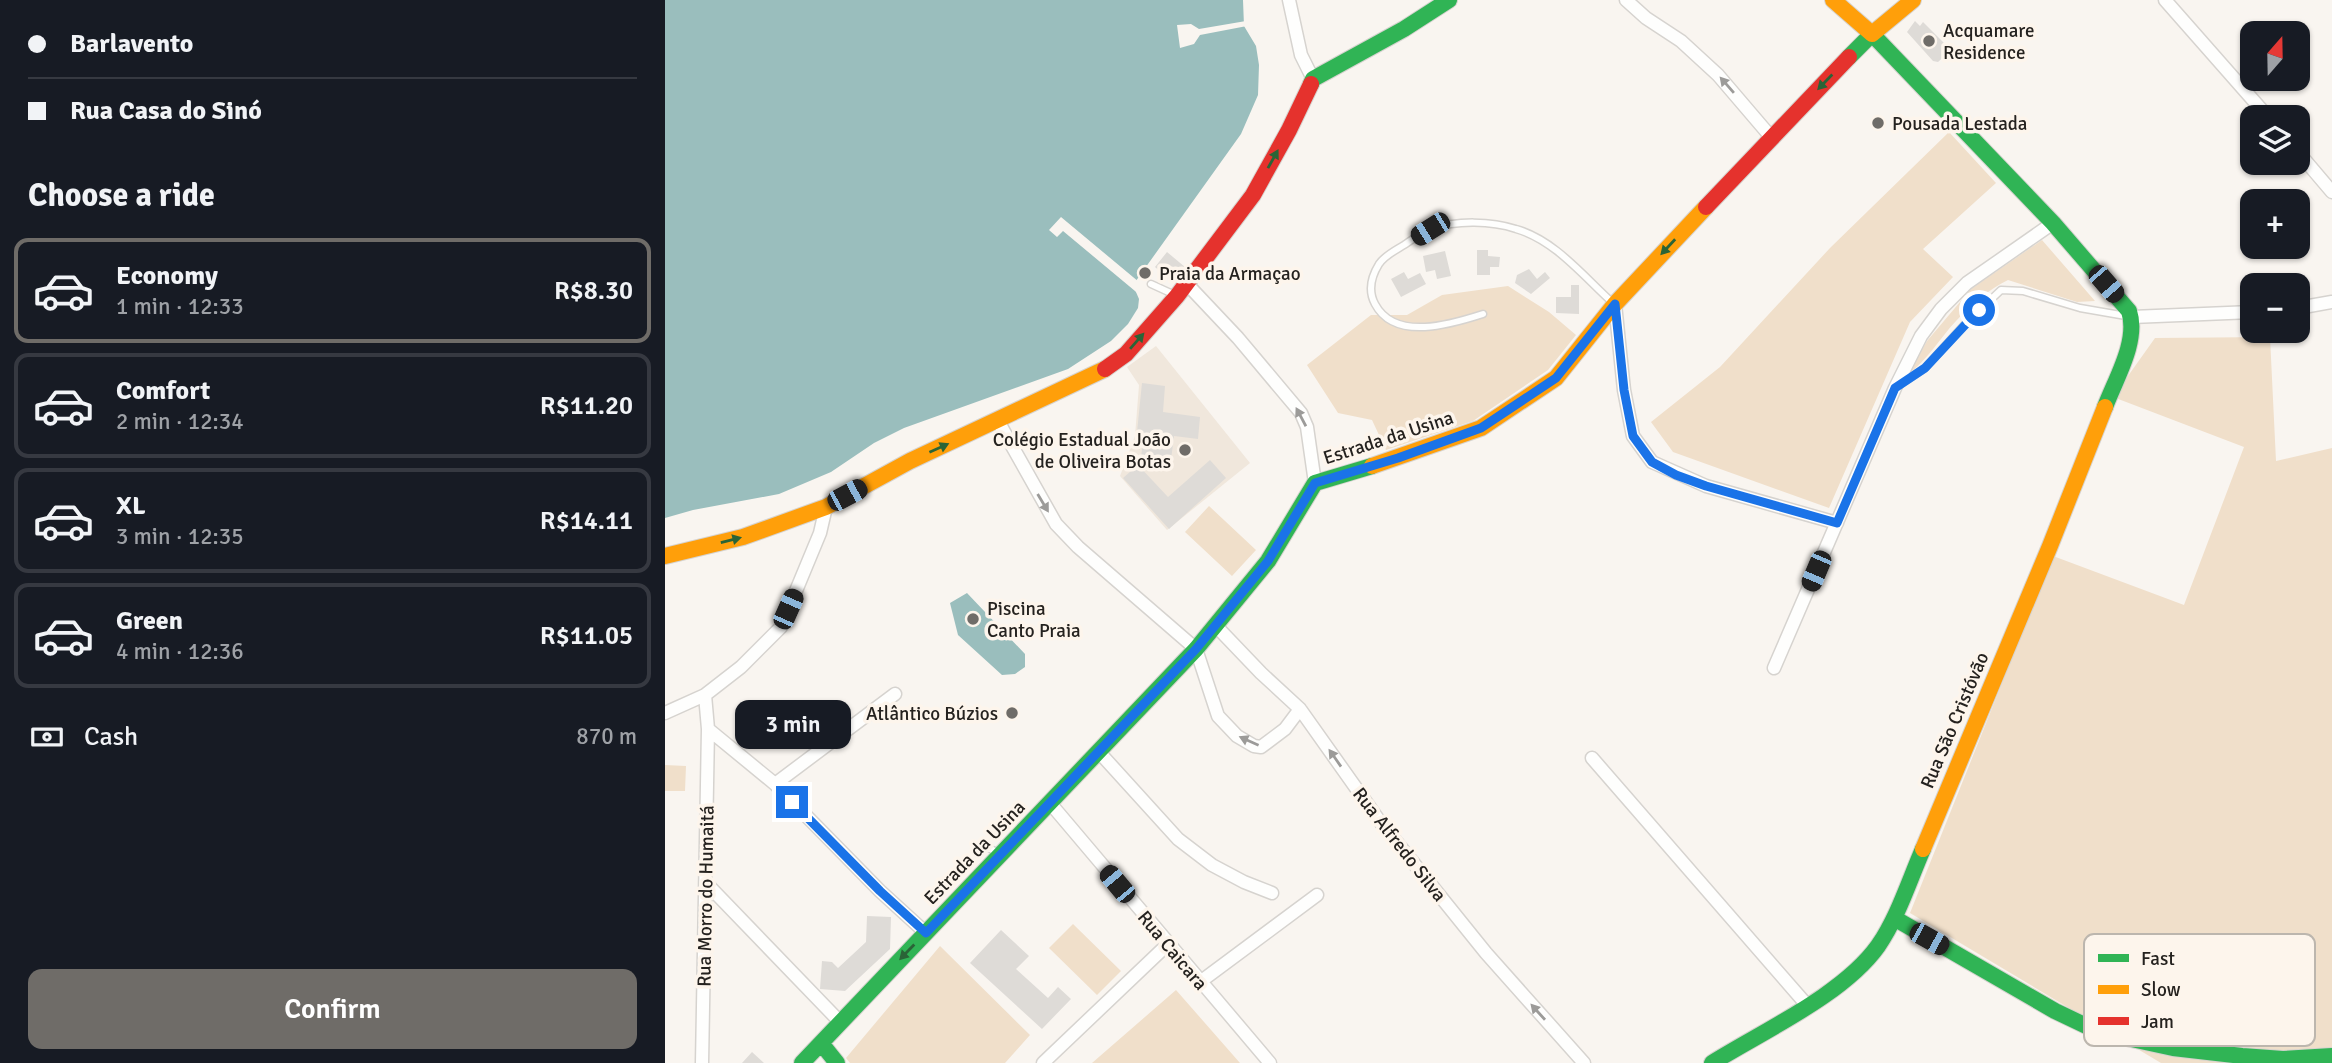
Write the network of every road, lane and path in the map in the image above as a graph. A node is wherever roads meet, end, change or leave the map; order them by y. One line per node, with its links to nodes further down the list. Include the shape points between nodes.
1 (1289, 0): 8 (street, via 1301,55)
2 (1449, 0): 8 (main road)
3 (1626, 0): 10 (street, one-way to 3, via 1718,75)
4 (1833, 0): 7 (main road)
5 (1913, 0): 7 (main road, Estrada da Usina)
6 (2165, 0): 9 (street)
7 (1872, 34): 10 (main road, Estrada da Usina, one-way to 10); 13 (main road)
8 (1313, 79): 15 (main road, one-way to 8, via 1254,195)
9 (2257, 105)
10 (1771, 137): 17 (main road, Estrada da Usina, one-way to 17)
11 (2310, 166): 12 (street)
12 (2332, 192)
13 (2053, 223): 21 (main road); 22 (street, via 1967,283 1941,309 1921,336)
14 (1151, 284): 15 (lane)
15 (1182, 290): 23 (main road, one-way to 15, via 1109,367); 24 (street, one-way to 15, via 1301,414 1238,338)
16 (2332, 302): 18 (street)
17 (1615, 304): 20 (lane, via 1537,238 1496,226 1451,224 1430,229 1389,254 1374,274 1372,297 1377,308 1385,317 1405,325 1426,328); 24 (main road, Estrada da Usina, via 1556,378 1481,428); 26 (street, via 1633,436 1652,462 1706,486)
18 (2310, 306)
19 (2240, 312): 21 (street)
20 (1483, 314)
21 (2132, 317): 22 (lane, via 2080,308 2023,290 2001,290 1925,368); 45 (main road, Rua São Cristóvão, via 2118,374)
22 (1895, 388): 26 (street)
23 (998, 422): 25 (main road, one-way to 23, via 910,461); 29 (street, one-way to 29, via 1056,524)
24 (1315, 483): 28 (main road, Estrada da Usina, via 1268,561)
25 (826, 507): 27 (main road, one-way to 25, via 743,537); 32 (street, via 816,544 781,627)
26 (1837, 523): 30 (street)
27 (665, 556)
28 (1216, 626): 29 (main road, Estrada da Usina); 33 (street, Rua Alfredo Silva)
29 (1196, 649): 33 (street, one-way to 29, via 1268,743 1261,747 1249,744 1218,716); 36 (main road, Estrada da Usina)
30 (1774, 668)
31 (895, 694): 38 (street)
32 (705, 695): 34 (street); 35 (street, Rua Morro do Humaitá)
33 (1300, 709): 60 (street, Rua Alfredo Silva, one-way to 33, via 1486,953 1378,819)
34 (665, 713)
35 (708, 729): 38 (street); 42 (street, Rua Morro do Humaitá)
36 (1100, 752): 39 (main road, Estrada da Usina); 43 (street, via 1178,839 1212,864)
37 (1592, 758): 49 (street)
38 (775, 784): 46 (street)
39 (1050, 803): 41 (main road, Estrada da Usina); 47 (street, Rua Caicara)
40 (985, 846): 41 (lane)
41 (1001, 854): 46 (main road, Estrada da Usina)
42 (706, 883): 50 (street); 55 (street, Rua Morro do Humaitá)
43 (1272, 893)
44 (1317, 895): 48 (street)
45 (1894, 918): 49 (main road, Rua São Cristóvão, via 1864,962); 51 (main road)
46 (926, 933): 50 (main road, Estrada da Usina, one-way to 50)
47 (1168, 944): 48 (street, Rua Caicara); 58 (street)
48 (1200, 982): 59 (street, Rua Caicara)
49 (1806, 1004): 61 (main road, Rua São Cristóvão)
50 (840, 1022): 52 (main road, Estrada da Usina)
51 (2084, 1025)
52 (821, 1043): 56 (main road, Estrada da Usina); 57 (main road)
53 (2164, 1046): 54 (main road, via 2283,1059)
54 (2332, 1056)
55 (702, 1063)
56 (802, 1063)
57 (837, 1063)
58 (1043, 1063)
59 (1271, 1063)
60 (1584, 1063)
61 (1712, 1063)

